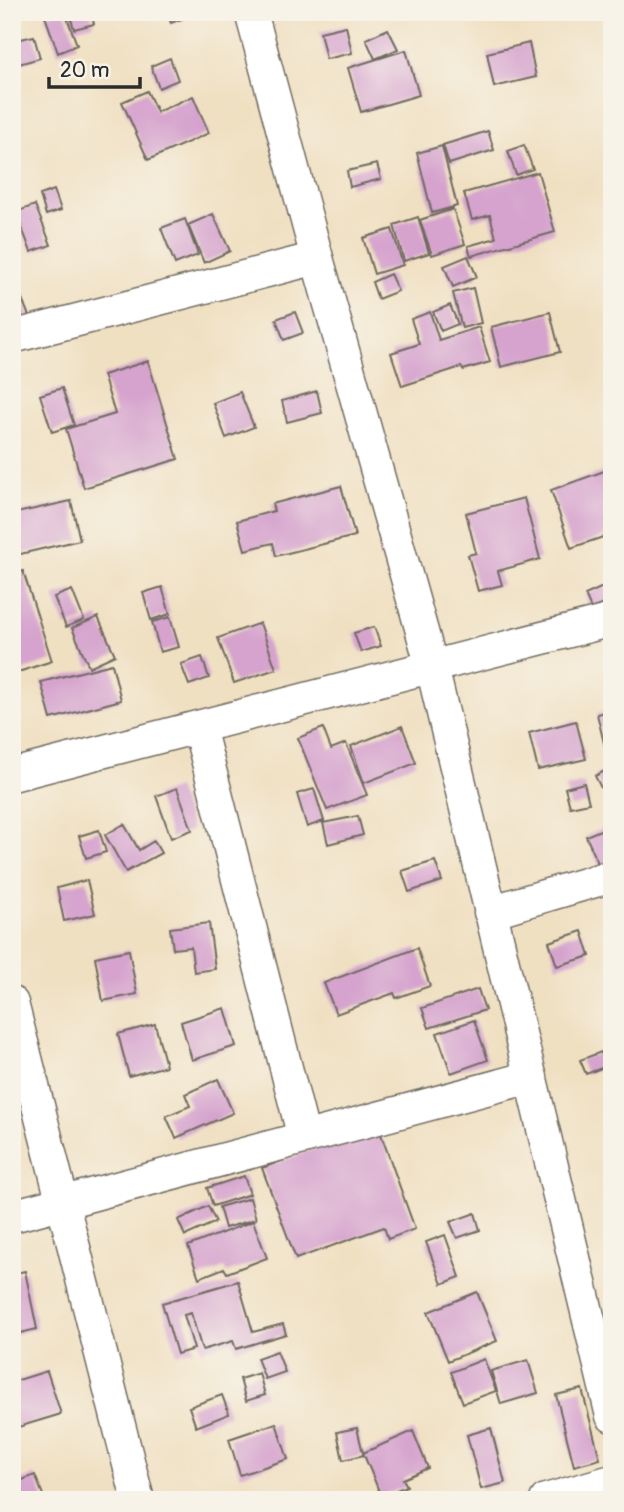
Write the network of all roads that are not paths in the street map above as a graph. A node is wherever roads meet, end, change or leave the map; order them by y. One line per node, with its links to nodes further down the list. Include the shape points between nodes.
1 (251, 12): 2 (street)
2 (317, 258): 3 (street); 5 (street)
3 (12, 337)
4 (612, 620): 5 (street)
5 (432, 667): 6 (street); 9 (street)
6 (199, 727): 7 (street); 12 (street)
7 (12, 775)
8 (612, 876): 9 (street)
9 (491, 912): 11 (street)
10 (12, 1003): 13 (street)
11 (531, 1077): 12 (street); 15 (street)
12 (304, 1138): 13 (street)
13 (63, 1202): 14 (street); 17 (street)
14 (12, 1216)
15 (612, 1416)
16 (612, 1481): 18 (street)
17 (138, 1500)
18 (546, 1500)

